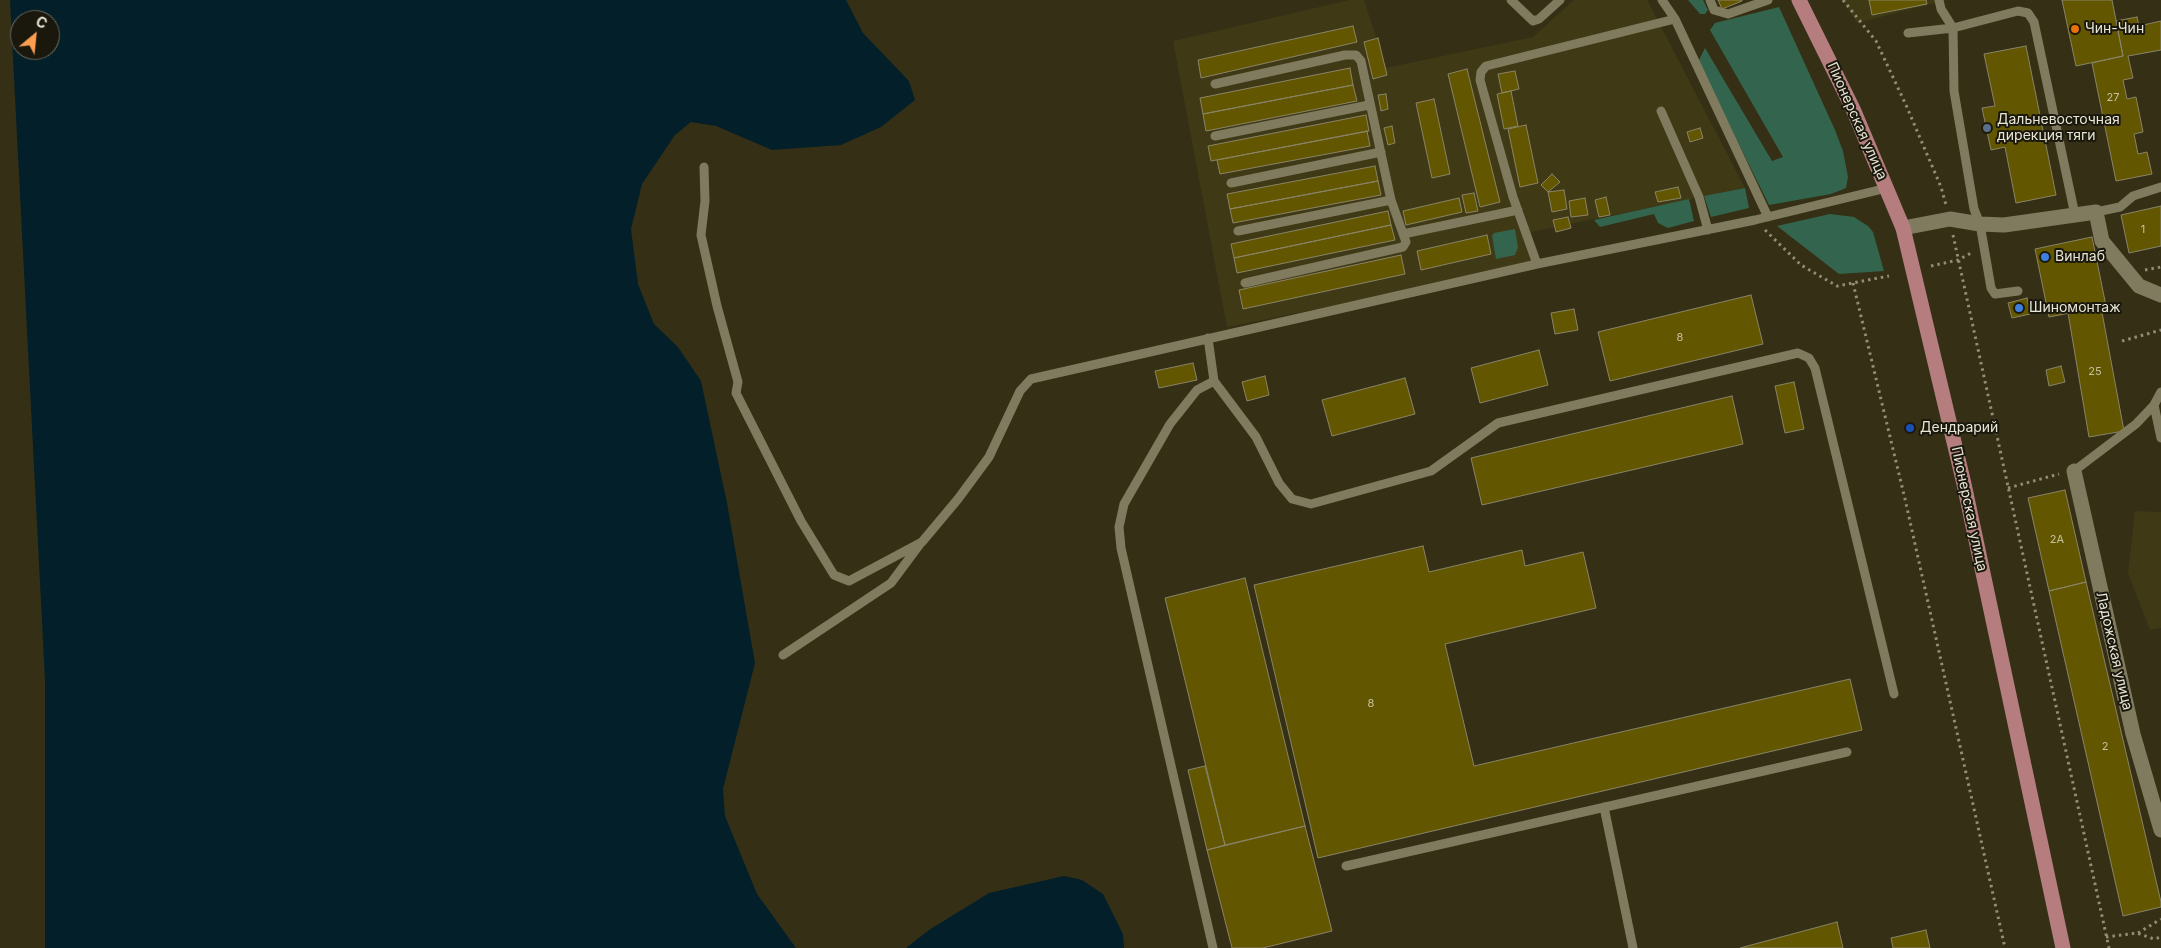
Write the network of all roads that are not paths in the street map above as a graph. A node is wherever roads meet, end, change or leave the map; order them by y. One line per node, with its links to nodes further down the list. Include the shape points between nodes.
1 (1511, 0): 2 (lane, via 1533,21)
2 (1560, 0)
3 (1662, 0): 9 (lane)
4 (1710, 0): 8 (lane, via 1714,10 1728,14)
5 (1768, 0): 8 (lane)
6 (1799, 0): 20 (main road, Пионерская улица)
7 (1939, 0): 10 (lane)
8 (1754, 2)
9 (1675, 19): 22 (lane, via 1486,66 1481,72 1480,80); 25 (lane)
10 (1953, 28): 11 (lane); 24 (lane, via 2018,11 2031,17); 26 (lane, via 1954,91 1974,209)
11 (1908, 33)
12 (1215, 84): 13 (lane, via 1356,55 1361,61)
13 (1369, 104): 15 (lane); 16 (lane)
14 (1660, 111): 28 (lane, via 1698,197)
15 (1215, 136)
16 (1380, 152): 18 (lane); 21 (lane)
17 (704, 167): 41 (lane, via 701,235 716,306 738,382 736,393 801,521 834,575 849,581)
18 (1231, 183)
19 (2161, 187): 23 (lane, via 2134,196 2120,207)
20 (1887, 188): 25 (lane); 27 (main road, Пионерская улица)
21 (1391, 200): 29 (lane); 30 (lane)
22 (1518, 210): 30 (lane); 31 (lane)
23 (2096, 212): 24 (street); 34 (street, via 2102,241 2139,286)
24 (2075, 215): 26 (street, via 2004,225)
25 (1768, 217): 28 (lane)
26 (1980, 224): 27 (street, via 1950,219); 33 (lane, via 1992,291 1995,294)
27 (1903, 228): 50 (main road, Пионерская улица, via 1964,484)
28 (1708, 230): 31 (lane)
29 (1238, 231)
30 (1403, 234): 32 (lane, via 1406,245 1403,247)
31 (1537, 264): 35 (lane)
32 (1245, 283)
33 (2018, 291)
34 (2161, 295)
35 (1208, 338): 36 (lane); 41 (lane, via 1031,378 1020,391 989,457)
36 (1214, 381): 43 (lane, via 1256,437 1279,482 1292,499 1311,504 1431,471 1498,423 1798,353 1809,358 1816,368); 48 (lane, via 1197,390 1170,424 1124,504 1119,527 1123,557)
37 (2161, 392): 38 (lane)
38 (2154, 405): 39 (lane); 40 (lane, via 2136,424)
39 (2161, 438)
40 (2074, 470): 46 (street, Ладожская улица, via 2133,734)
41 (922, 542): 42 (lane, via 891,582)
42 (783, 655)
43 (1894, 694)
44 (1847, 752): 45 (lane)
45 (1604, 807): 47 (lane); 49 (lane)
46 (2161, 830)
47 (1346, 866)
48 (1213, 948)
49 (1633, 948)
50 (2063, 948)

